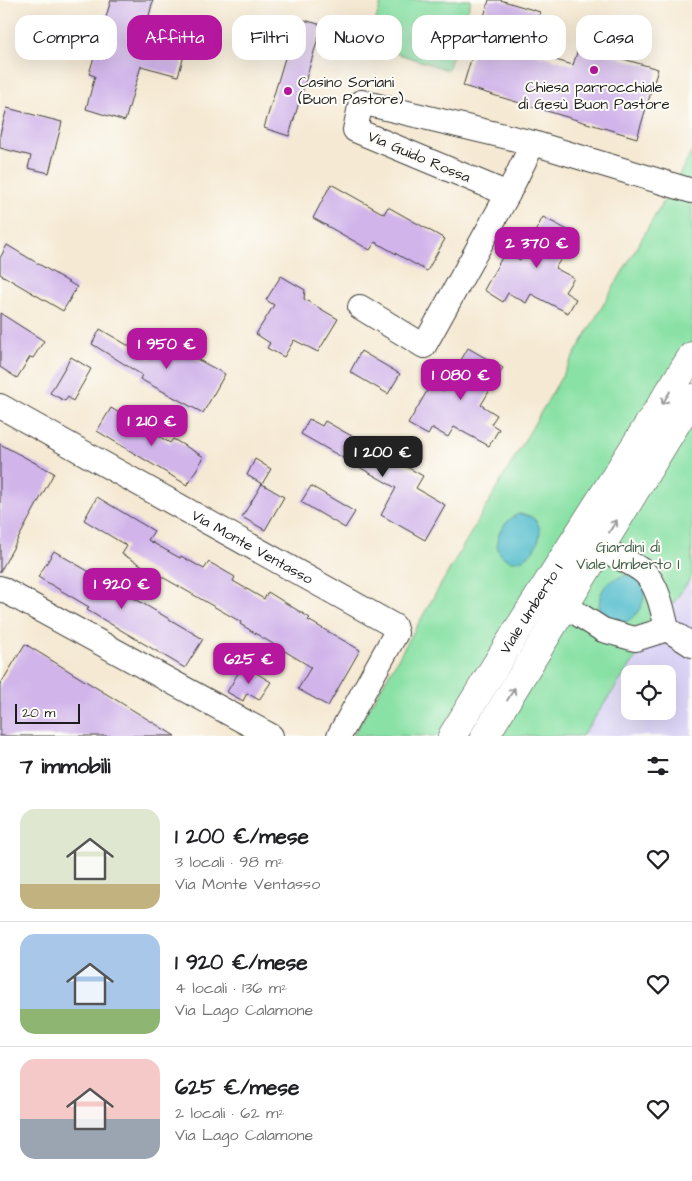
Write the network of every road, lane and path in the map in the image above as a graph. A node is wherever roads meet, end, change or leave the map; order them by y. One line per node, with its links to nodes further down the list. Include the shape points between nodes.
1 (533, 143): 2 (street, Via Guido Rossa); 3 (street); 3 (street, Via Guido Rossa, via 361,102 355,130)
2 (692, 191)
3 (508, 194): 4 (street, via 424,346)
4 (360, 307)
5 (692, 356): 15 (main road, Viale Umberto I, one-way to 15)
6 (692, 398): 16 (main road, Viale Umberto I, one-way to 6)
7 (0, 406): 14 (street, Via Monte Ventasso, via 394,626 396,633)
8 (614, 555): 11 (street, via 636,566 651,582)
9 (0, 588): 13 (street)
10 (578, 614): 11 (street, via 603,630 635,639)
11 (667, 629): 12 (street)
12 (692, 645)
13 (271, 736)
14 (339, 736)
15 (452, 736)
16 (486, 736)

